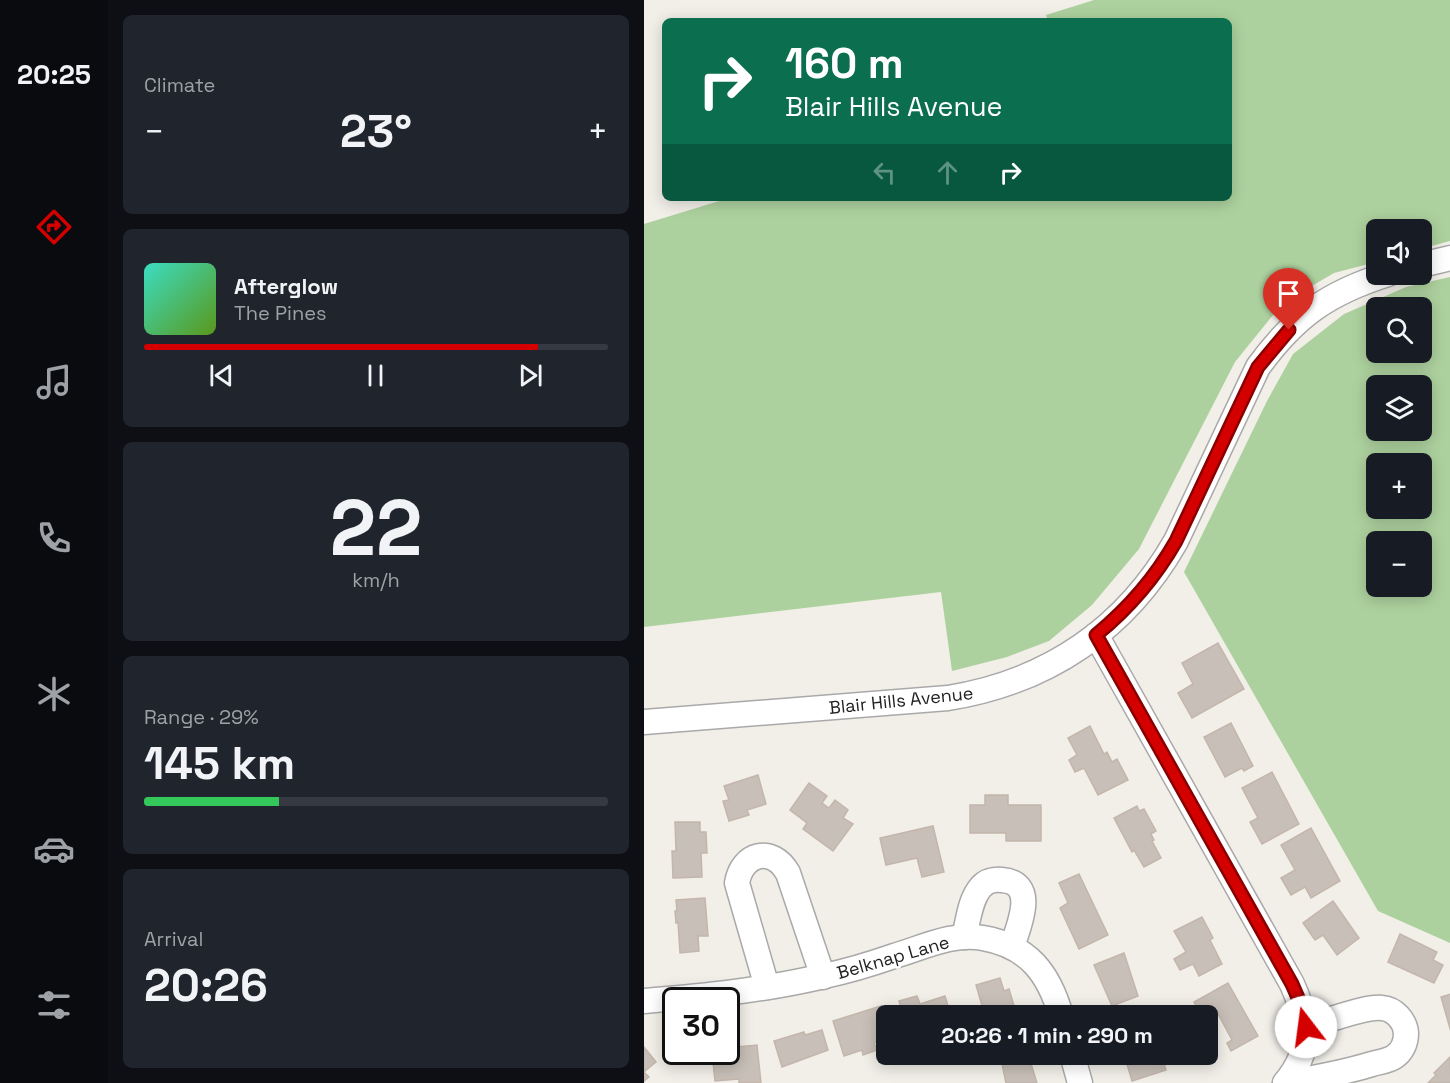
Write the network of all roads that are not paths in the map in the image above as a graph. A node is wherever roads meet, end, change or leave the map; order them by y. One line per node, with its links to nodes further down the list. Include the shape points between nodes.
1 (1451, 258): 2 (street)
2 (1432, 262)
3 (1366, 281): 4 (street, Blair Hills Avenue, via 1305,315 1258,367 1161,567 1142,592)
4 (1096, 635): 5 (street, Blair Hills Avenue, via 1040,670 995,689 971,694); 12 (street, via 1292,984)
5 (644, 722)
6 (964, 936): 7 (street, Belknap Lane, via 987,938); 7 (street, Belknap Lane, via 980,888 996,879 1006,880 1022,892 1024,902); 8 (street, Belknap Lane)
7 (1012, 947): 11 (street, Belknap Lane, via 1038,966)
8 (823, 977): 9 (street, Belknap Lane); 9 (street, Belknap Lane, via 788,873 778,860 758,856 744,864 737,883)
9 (767, 987): 10 (street, Belknap Lane)
10 (644, 1000)
11 (1057, 1005)
12 (1306, 1027): 15 (street, via 1299,1065); 15 (street, via 1373,1008 1386,1008 1403,1021 1405,1042 1392,1058 1343,1073)
13 (1075, 1065): 14 (street)
14 (1080, 1083)
15 (1285, 1083)

